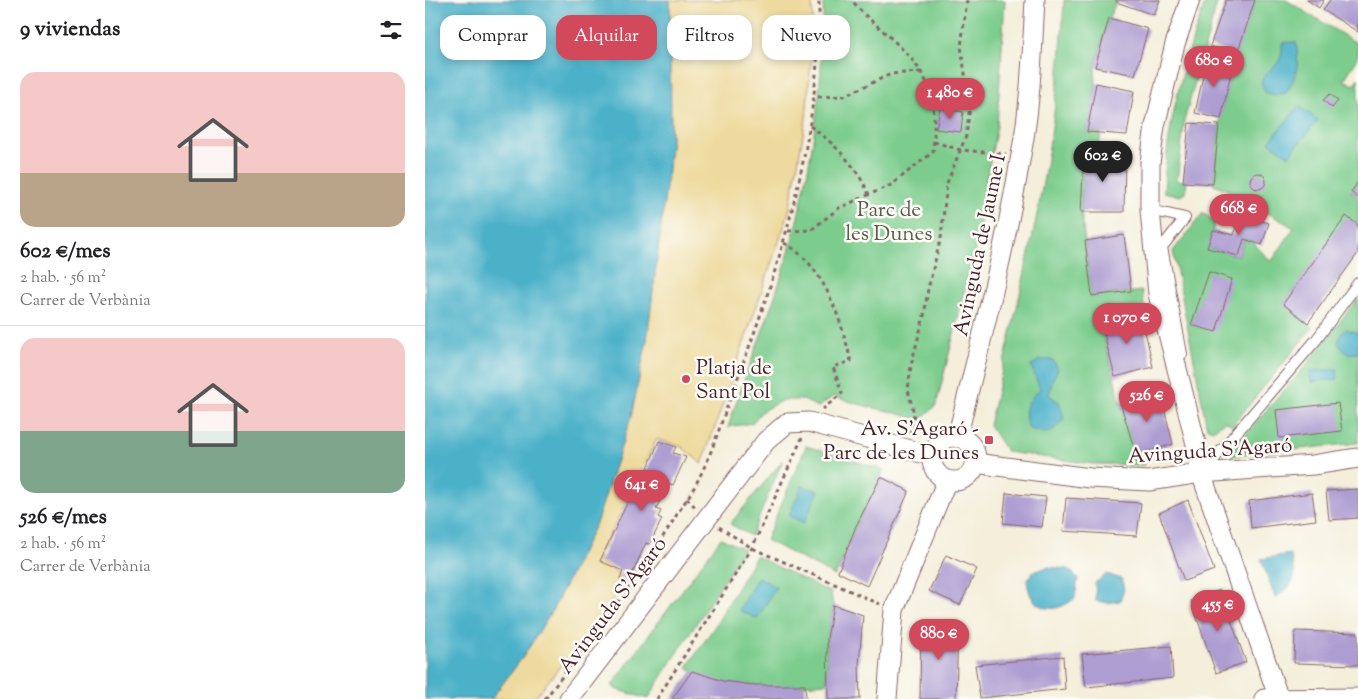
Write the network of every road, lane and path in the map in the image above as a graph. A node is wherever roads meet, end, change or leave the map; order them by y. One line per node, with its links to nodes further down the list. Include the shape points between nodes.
1 (819, 0): 8 (path)
2 (852, 0): 6 (path, via 910,54)
3 (967, 0): 10 (path, via 961,47 970,107)
4 (1035, 0): 11 (street, Avinguda de Jaume I)
5 (1189, 0): 13 (street, via 1155,126 1150,163)
6 (923, 72): 7 (path, via 891,74 844,96); 9 (path, via 931,93)
7 (818, 97)
8 (810, 126): 12 (path, via 837,147 859,174); 14 (path)
9 (934, 142): 10 (path); 12 (path, via 933,152 914,169 891,185)
10 (961, 150): 11 (path); 19 (path, via 947,182 941,237 911,365 907,390 914,414)
11 (1022, 154): 18 (street, Avinguda de Jaume I, via 999,266)
12 (869, 194): 14 (path, via 839,208 811,230)
13 (1150, 210): 23 (street, via 1158,294); 23 (lane, via 1185,218 1162,247 1199,436)
14 (788, 231): 15 (path)
15 (785, 243): 17 (path, via 798,250 830,295 843,327 851,360 833,367 841,393); 25 (path, via 699,478)
16 (1358, 282): 23 (lane, via 1315,340)
17 (809, 422): 19 (street, Avinguda S'Agaró); 26 (street, Avinguda S'Agaró, via 787,423 766,441); 27 (path)
18 (957, 438): 20 (street, via 941,441); 22 (street, via 972,446)
19 (907, 447): 20 (street, Avinguda S'Agaró)
20 (932, 456): 24 (street, via 934,468)
21 (1358, 458): 23 (street, Avinguda S'Agaró)
22 (975, 463): 23 (street, Avinguda S'Agaró, via 1090,478 1149,481); 24 (street, via 965,478)
23 (1201, 474): 36 (street)
24 (947, 480): 28 (street)
25 (687, 498): 26 (path); 31 (path, via 612,611)
26 (705, 519): 27 (path); 32 (street, Avinguda S'Agaró)
27 (753, 548): 28 (path); 33 (path)
28 (894, 610): 34 (street)
29 (1327, 698): 30 (street); 36 (street)
30 (1358, 698)
31 (545, 699)
32 (569, 699)
33 (657, 699)
34 (887, 699)
35 (1264, 699): 36 (street)
36 (1279, 699)

